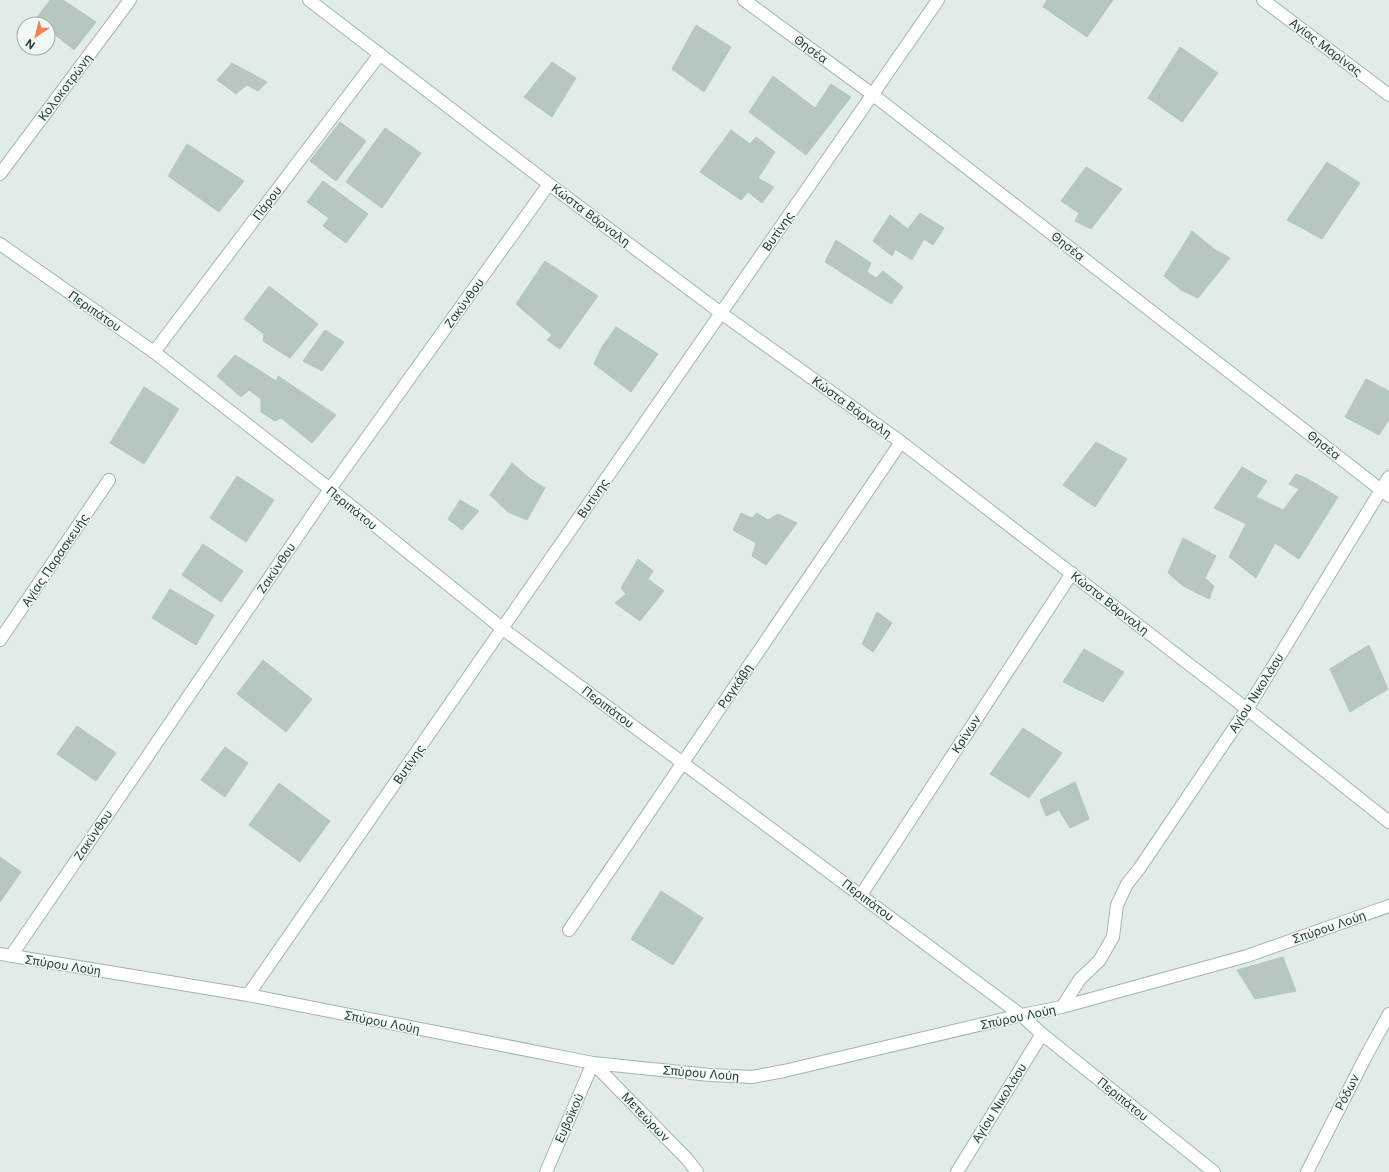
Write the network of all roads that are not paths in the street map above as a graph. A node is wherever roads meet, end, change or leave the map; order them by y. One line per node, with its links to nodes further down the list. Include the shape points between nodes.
1 (130, 0): 9 (street, Κολοκοτρώνη)
2 (309, 0): 6 (street, Κώστα Βάρναλη)
3 (744, 0): 7 (street, Θησέα)
4 (938, 0): 7 (street, Βυτίνης)
5 (1264, 0): 8 (street, Αγίας Μαρίνας)
6 (380, 54): 10 (street, Κώστα Βάρναλη); 13 (street, Πάρου)
7 (872, 94): 12 (street, Βυτίνης); 18 (street, Θησέα)
8 (1389, 94)
9 (0, 174)
10 (549, 184): 12 (street, Κώστα Βάρναλη); 17 (street, Ζακύνθου)
11 (0, 244): 13 (street, Περιπάτου)
12 (721, 313): 14 (street, Κώστα Βάρναλη); 20 (street, Βυτίνης)
13 (154, 352): 17 (street, Περιπάτου)
14 (901, 442): 19 (street, Κώστα Βάρναλη); 23 (street, Ραγκάβη)
15 (1389, 477): 18 (street, Αγίου Νικολάου)
16 (109, 480): 21 (street, Αγίας Παρασκευής)
17 (330, 490): 20 (street, Περιπάτου); 28 (street, Ζακύνθου)
18 (1385, 493): 22 (street, Αγίου Νικολάου)
19 (1072, 573): 22 (street, Κώστα Βάρναλη); 25 (street, Κρίνων)
20 (503, 629): 23 (street, Περιπάτου); 29 (street, Βυτίνης)
21 (0, 640)
22 (1248, 709): 24 (street, Κώστα Βάρναλη); 30 (street, Αγίου Νικολάου, via 1127,884 1117,905 1113,938 1099,961 1080,979)
23 (683, 764): 25 (street, Περιπάτου); 27 (street, Ραγκάβη)
24 (1389, 822)
25 (861, 895): 32 (street, Περιπάτου)
26 (1389, 906): 30 (street, Σπύρου Λούη, via 1247,956)
27 (569, 930)
28 (5, 955): 29 (street, Σπύρου Λούη)
29 (248, 995): 34 (street, Σπύρου Λούη)
30 (1062, 1007): 32 (street, Σπύρου Λούη)
31 (1389, 1014): 39 (street, Ρόδων)
32 (1021, 1015): 33 (street, Περιπάτου); 34 (street, Σπύρου Λούη, via 752,1077)
33 (1042, 1034): 37 (street, Αγίου Νικολάου); 38 (street, Περιπάτου)
34 (593, 1063): 35 (street, Ευβοϊκού); 36 (street, Μετεώρων)
35 (546, 1172)
36 (697, 1172)
37 (957, 1172)
38 (1214, 1172)
39 (1307, 1172)

